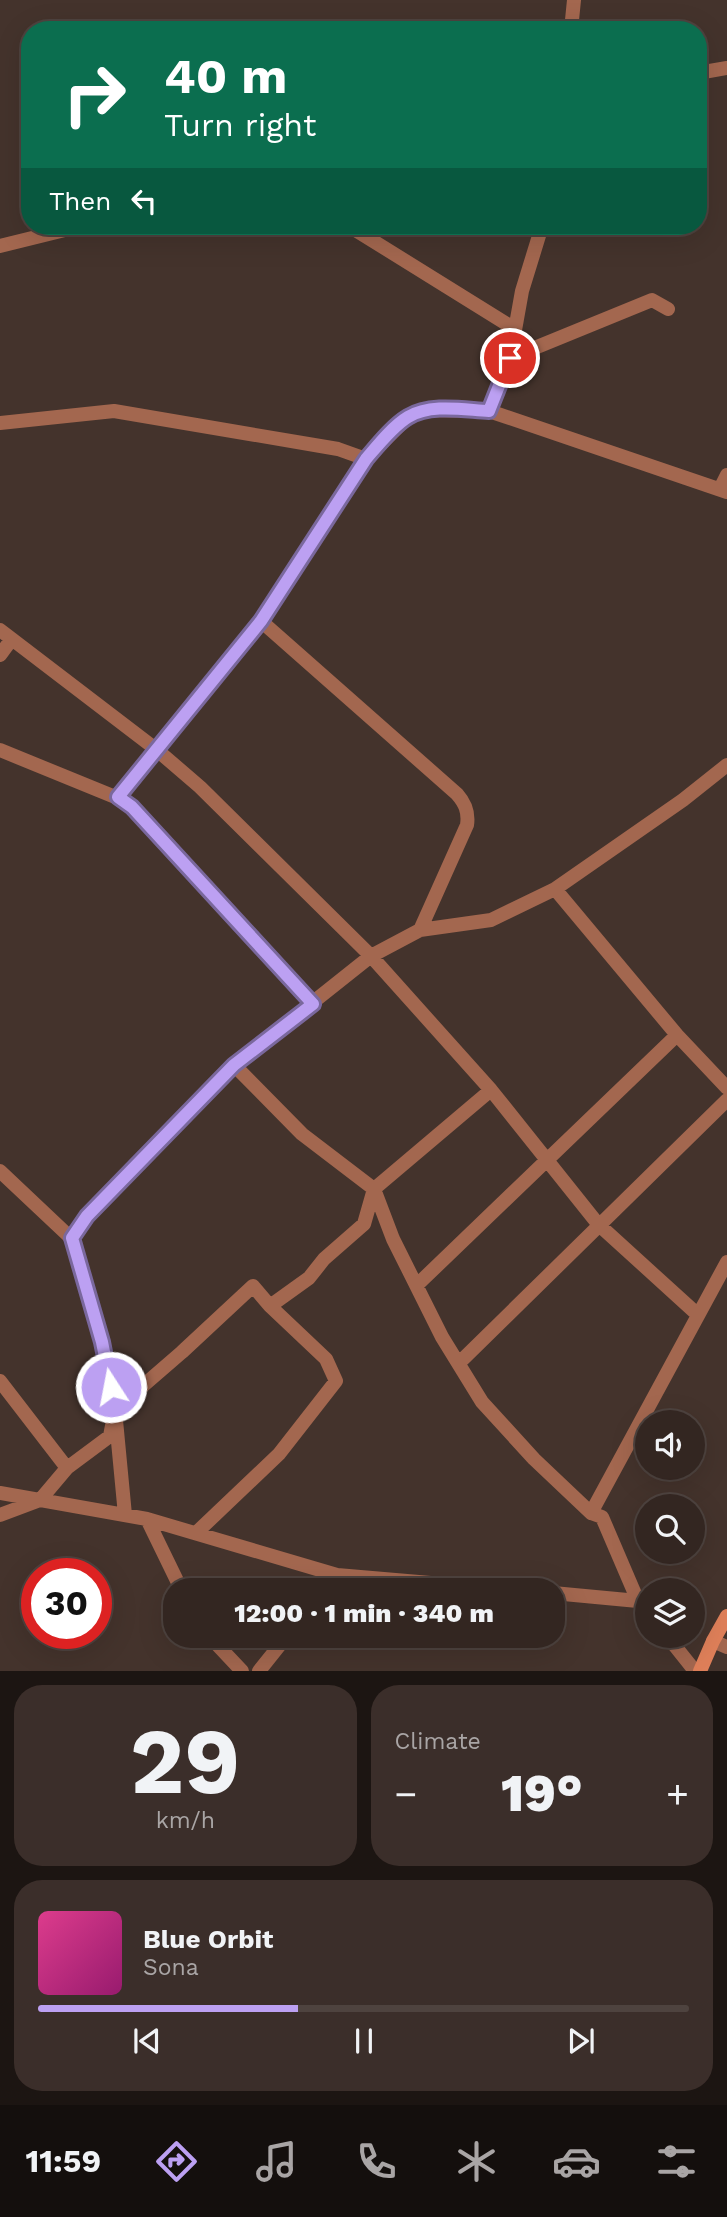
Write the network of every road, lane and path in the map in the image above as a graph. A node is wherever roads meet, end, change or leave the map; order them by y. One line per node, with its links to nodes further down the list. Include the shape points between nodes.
1 (574, 0): 2 (street)
2 (572, 21)
3 (727, 68): 4 (street)
4 (707, 71)
5 (44, 235): 8 (street)
6 (364, 235): 10 (street)
7 (539, 235): 10 (street)
8 (0, 246)
9 (668, 309): 11 (street, via 652,300)
10 (515, 329): 11 (street)
11 (510, 358): 12 (street)
12 (489, 411): 14 (street, via 427,410 408,417); 16 (street)
13 (0, 424): 14 (street, via 114,411 338,449)
14 (366, 459): 17 (street)
15 (727, 475): 16 (street)
16 (723, 490)
17 (261, 621): 21 (street); 25 (street, via 463,800 467,825)
18 (6, 635): 19 (street); 21 (street)
19 (0, 655)
20 (0, 750): 23 (street)
21 (157, 750): 23 (street); 26 (street)
22 (727, 765): 24 (street)
23 (118, 797): 27 (street)
24 (555, 890): 25 (street, via 491,920); 28 (street)
25 (420, 930): 26 (street)
26 (371, 957): 27 (street); 31 (street)
27 (313, 1004): 29 (street)
28 (677, 1035): 30 (street); 33 (street)
29 (234, 1065): 35 (street, via 302,1133); 37 (street, via 87,1216)
30 (727, 1088)
31 (491, 1090): 33 (street); 35 (street)
32 (727, 1100): 36 (street)
33 (548, 1160): 36 (street); 39 (street)
34 (0, 1171): 37 (street)
35 (374, 1189): 39 (street); 40 (street, via 364,1224 309,1278)
36 (598, 1224): 41 (street); 42 (street)
37 (72, 1238): 44 (street, via 102,1342)
38 (727, 1262): 41 (street)
39 (417, 1285): 42 (street)
40 (270, 1306): 44 (street, via 253,1286); 52 (street, via 326,1359 336,1381 279,1454)
41 (697, 1314): 48 (street)
42 (459, 1363): 48 (street, via 482,1402)
43 (0, 1381): 45 (street)
44 (115, 1410): 45 (street, via 110,1436); 50 (street)
45 (67, 1468): 47 (street)
46 (0, 1493): 47 (street)
47 (40, 1500): 49 (street); 50 (street)
48 (591, 1513): 58 (street, via 601,1517)
49 (0, 1515)
50 (125, 1515): 51 (street)
51 (147, 1519): 52 (street); 54 (street)
52 (196, 1533): 53 (street)
53 (337, 1575): 55 (street); 56 (street)
54 (176, 1578)
55 (336, 1578)
56 (372, 1578)
57 (565, 1594): 59 (street)
58 (635, 1594)
59 (635, 1601)
60 (727, 1616): 61 (main road)
61 (713, 1640): 62 (street); 69 (main road)
62 (727, 1647)
63 (220, 1648): 66 (street)
64 (277, 1648): 67 (street)
65 (677, 1648): 68 (street)
66 (242, 1671)
67 (259, 1671)
68 (695, 1671)
69 (700, 1671)

